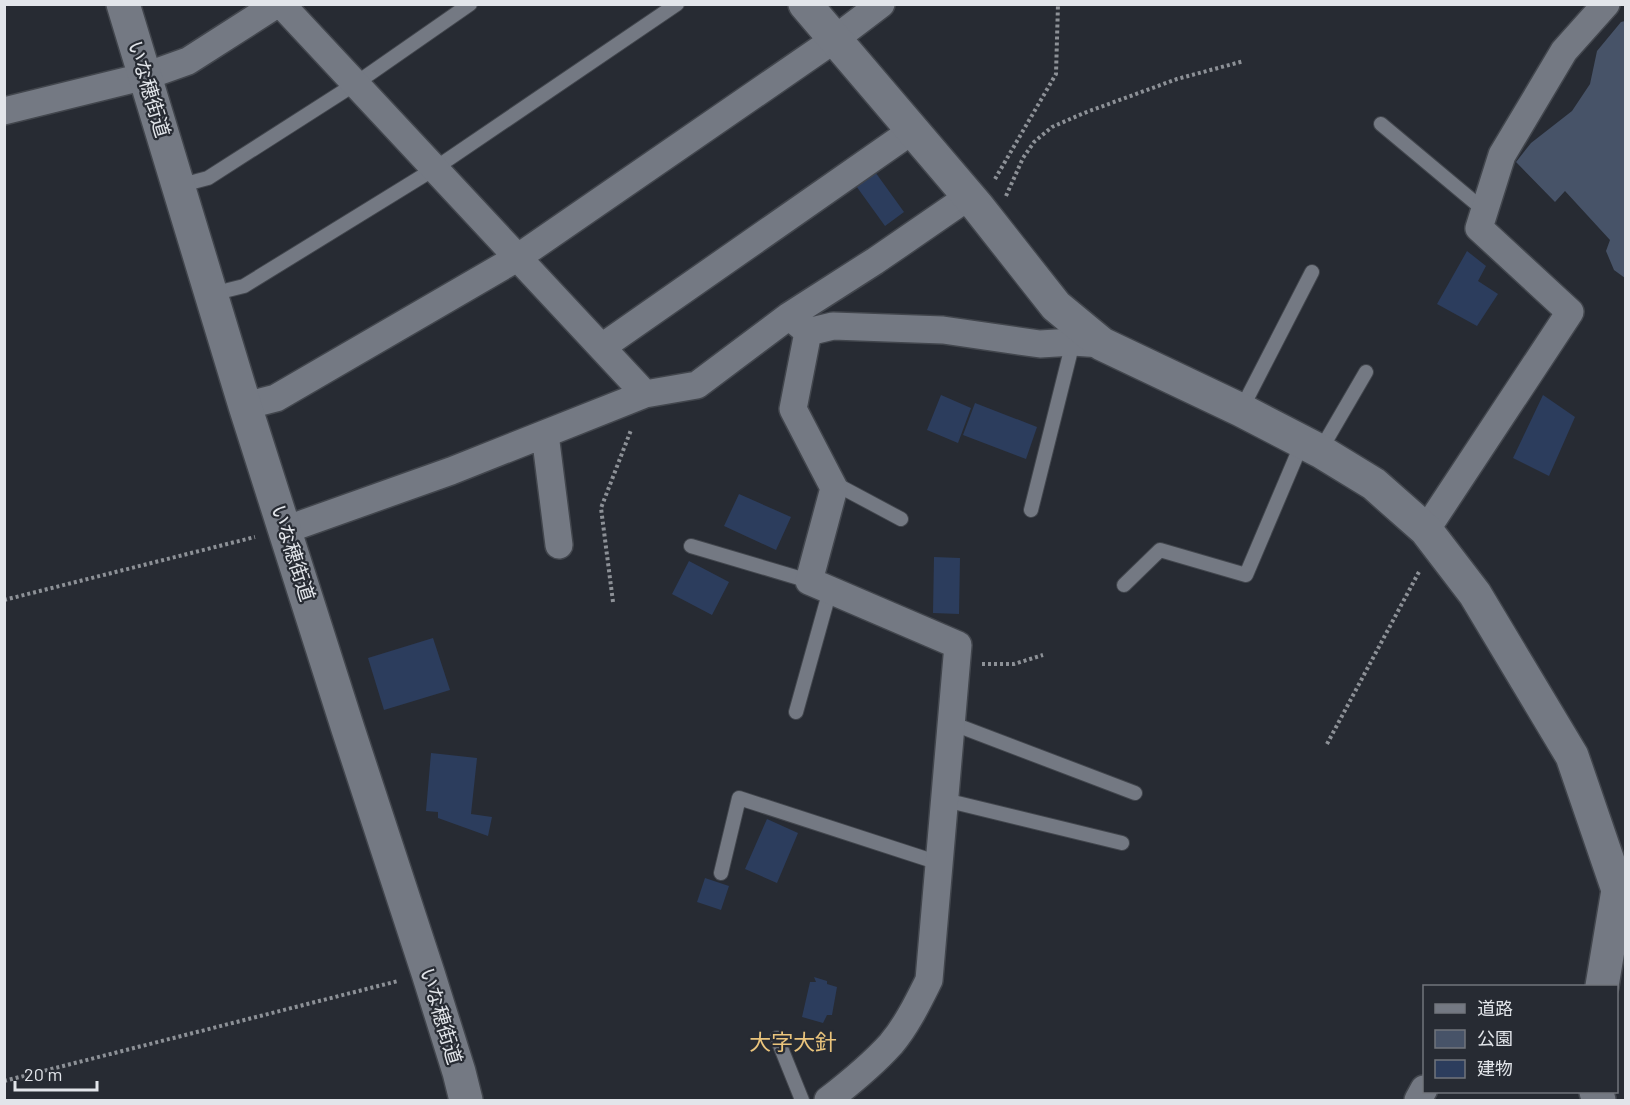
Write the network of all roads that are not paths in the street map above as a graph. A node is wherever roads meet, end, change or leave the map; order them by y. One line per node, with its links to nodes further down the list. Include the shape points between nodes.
1 (123, 4): 9 (street, いな穂街道)
2 (279, 4): 9 (street, via 188,61); 10 (street)
3 (470, 4): 10 (lane)
4 (677, 4): 14 (lane)
5 (805, 4): 8 (street)
6 (881, 4): 8 (street)
7 (1606, 4): 17 (street, via 1564,51 1502,155)
8 (835, 39): 13 (street); 18 (street)
9 (146, 76): 11 (street); 15 (street, いな穂街道)
10 (355, 84): 14 (street); 15 (lane, via 208,178)
11 (4, 111)
12 (1381, 124): 17 (lane)
13 (913, 130): 16 (street); 23 (street)
14 (434, 169): 18 (street); 20 (lane, via 244,286)
15 (178, 186): 20 (street, いな穂街道)
16 (977, 208): 21 (street, via 875,261); 22 (street)
17 (1485, 211): 34 (street, via 1479,228 1570,312)
18 (517, 258): 23 (street); 26 (street, via 276,398)
19 (1312, 272): 27 (lane)
20 (211, 294): 26 (street, いな穂街道)
21 (798, 324): 22 (street, via 943,330 1040,344); 25 (street, via 697,385); 30 (street, via 793,409)
22 (1087, 343): 27 (street); 31 (lane)
23 (602, 347): 25 (street)
24 (1366, 372): 29 (lane)
25 (645, 394): 28 (street)
26 (245, 406): 33 (street, いな穂街道)
27 (1241, 410): 29 (street)
28 (545, 434): 33 (street); 35 (street)
29 (1311, 447): 34 (street, via 1374,484); 37 (lane, via 1246,575 1160,550)
30 (834, 488): 32 (lane, via 843,488); 38 (street)
31 (1031, 510)
32 (901, 519)
33 (285, 530): 49 (street, いな穂街道)
34 (1432, 537): 46 (street, via 1474,594 1572,756)
35 (559, 545)
36 (691, 546): 38 (lane)
37 (1124, 585)
38 (819, 586): 39 (lane); 40 (street, via 958,645)
39 (796, 712)
40 (951, 723): 41 (lane); 42 (street)
41 (1136, 793)
42 (945, 800): 43 (lane); 44 (street)
43 (1122, 843)
44 (939, 863): 45 (lane, via 739,798); 51 (street, via 929,980 892,1043)
45 (721, 873)
46 (1622, 891): 47 (street)
47 (1602, 985)
48 (777, 1038): 50 (lane)
49 (466, 1101)
50 (802, 1101)
51 (828, 1101)

